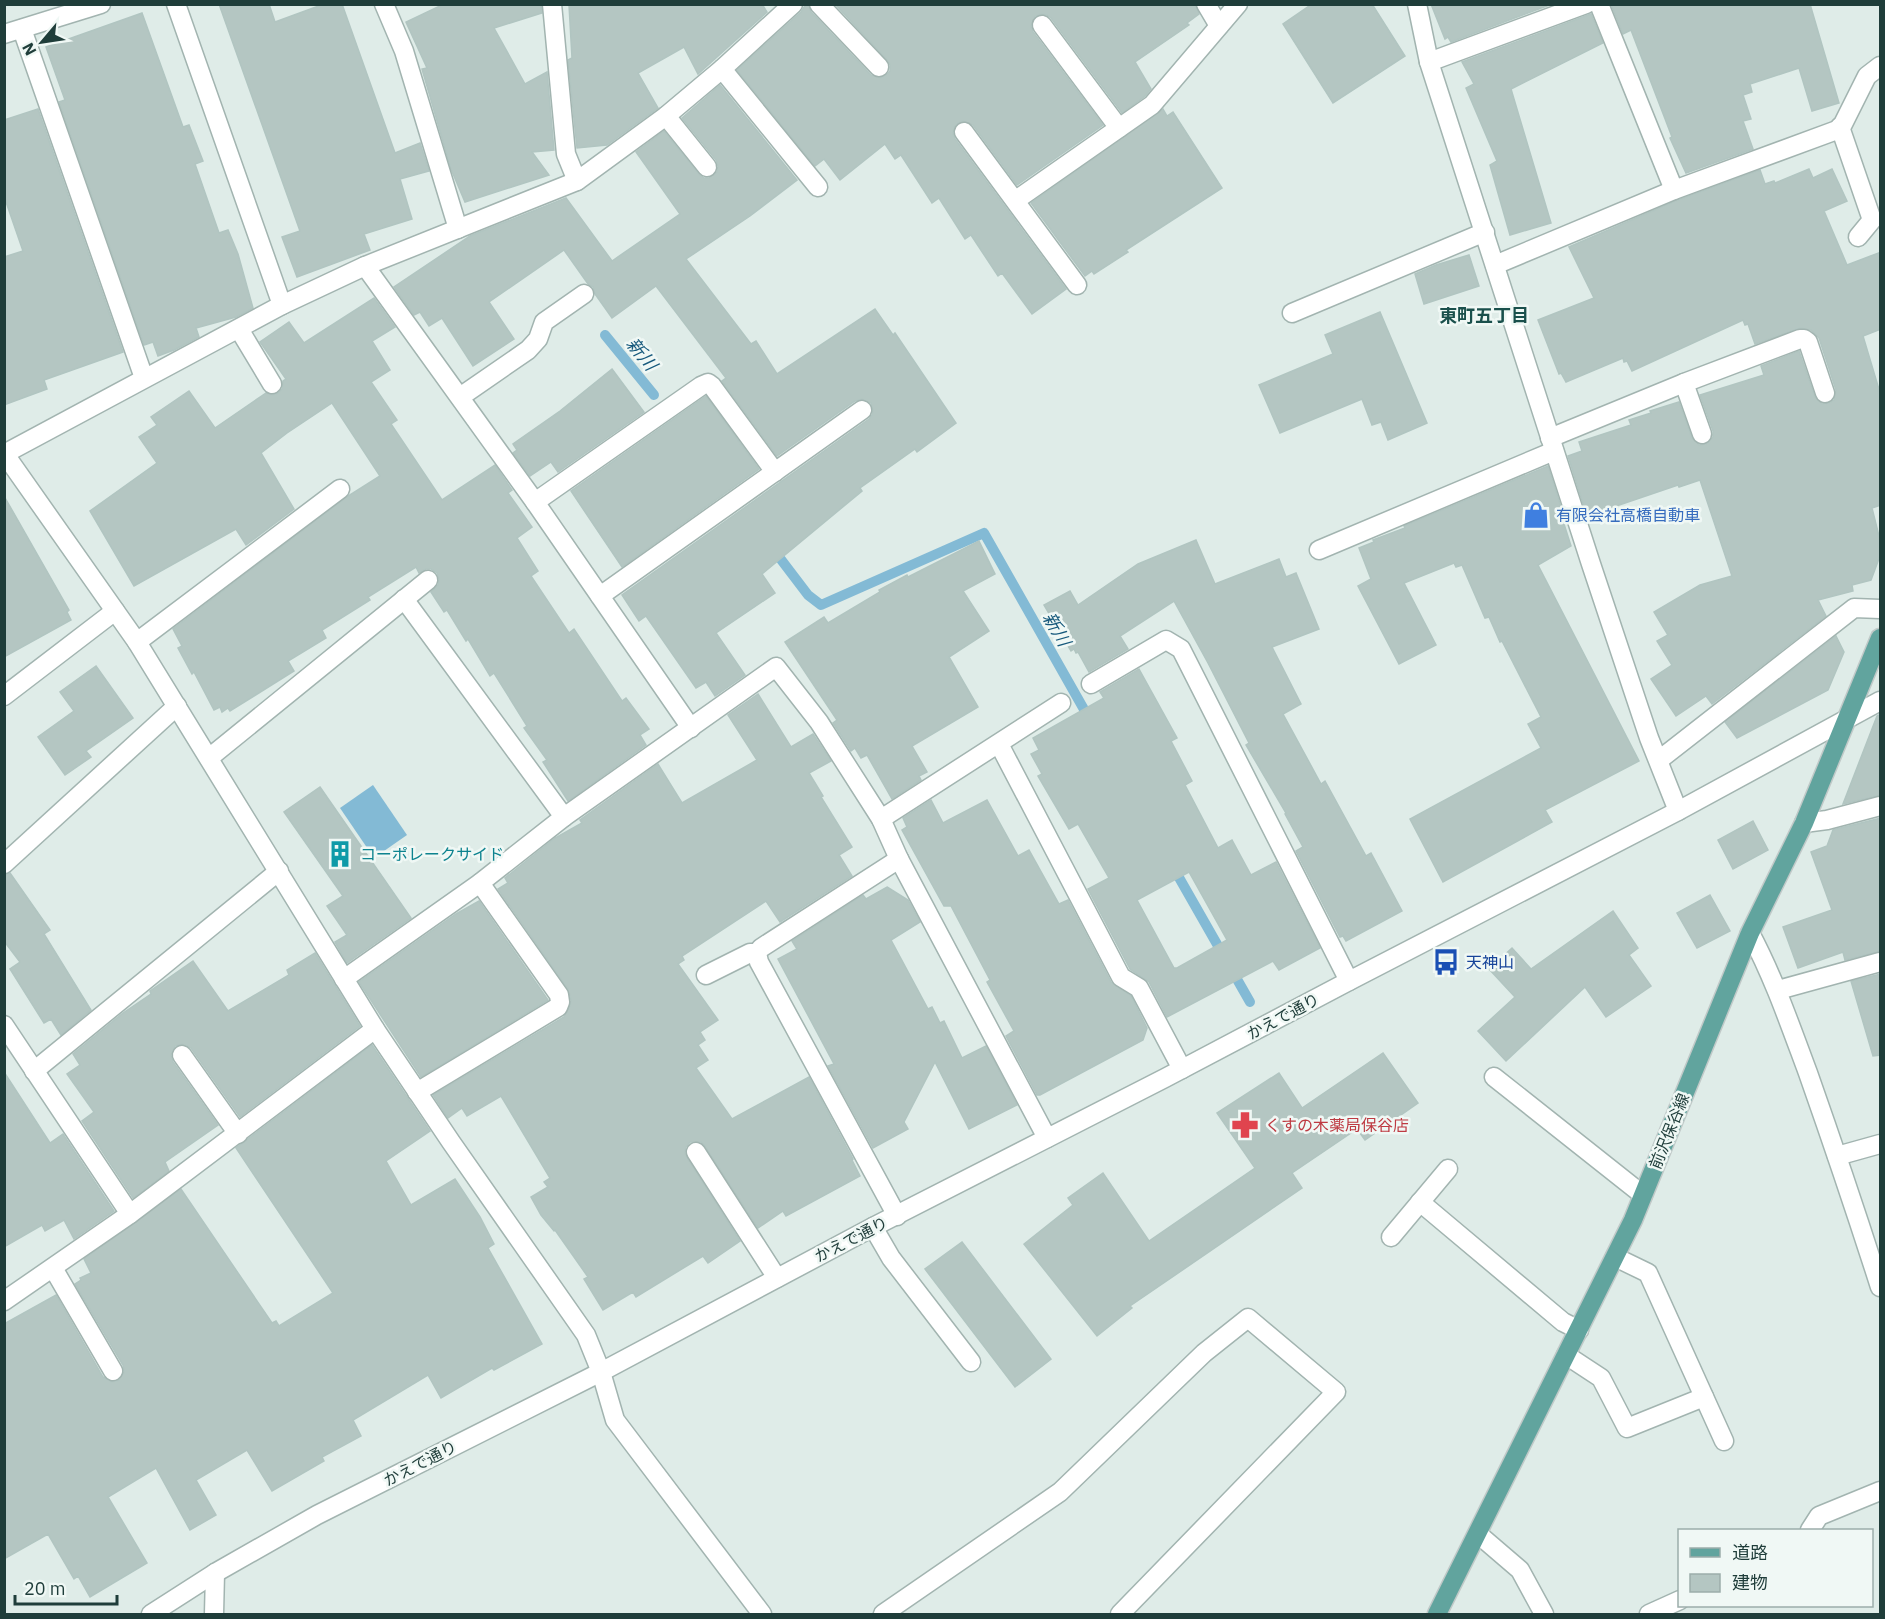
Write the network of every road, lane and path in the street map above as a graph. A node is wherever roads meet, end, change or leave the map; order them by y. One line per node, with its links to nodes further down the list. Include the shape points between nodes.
1 (102, 4): 14 (street)
2 (176, 4): 36 (street)
3 (384, 4): 29 (street, via 404,51)
4 (552, 4): 25 (street, via 566,154)
5 (793, 4): 19 (street)
6 (819, 4): 18 (street)
7 (1206, 4): 13 (street)
8 (1238, 4): 13 (street)
9 (1417, 4): 16 (street)
10 (1586, 4): 16 (street)
11 (1599, 4): 27 (street)
12 (1042, 25): 22 (street)
13 (1219, 26): 22 (street, via 1152,105)
14 (22, 29): 15 (street); 39 (street)
15 (4, 34)
16 (1429, 62): 30 (street)
17 (1881, 66): 21 (street, via 1867,76)
18 (879, 67)
19 (722, 69): 20 (street); 26 (street)
20 (666, 116): 24 (street); 25 (street)
21 (1840, 127): 27 (street); 31 (street, via 1872,220)
22 (1119, 128): 28 (street)
23 (964, 132): 28 (street)
24 (707, 167)
25 (577, 181): 29 (street)
26 (818, 187)
27 (1674, 190): 32 (street)
28 (1016, 200): 34 (street)
29 (458, 229): 33 (street)
30 (1485, 232): 32 (street); 37 (street)
31 (1858, 237)
32 (1495, 265): 46 (street)
33 (366, 266): 36 (street); 43 (street)
34 (1077, 285)
35 (584, 294): 43 (street, via 544,322 538,339 528,350)
36 (282, 305): 38 (street)
37 (1292, 314)
38 (239, 329): 39 (street); 41 (street)
39 (144, 378): 47 (street)
40 (1684, 383): 42 (street, via 1804,339 1811,348); 45 (street); 46 (street)
41 (272, 384)
42 (1825, 393)
43 (460, 397): 50 (street)
44 (862, 410): 48 (street)
45 (1702, 434)
46 (1552, 444): 51 (street); 68 (street)
47 (5, 453): 56 (street)
48 (775, 472): 50 (street, via 708,383); 53 (street)
49 (340, 489): 58 (street)
50 (535, 502): 53 (street)
51 (1319, 550)
52 (428, 580): 54 (street)
53 (600, 596): 65 (street)
54 (404, 599): 67 (street); 71 (street)
55 (1881, 609): 68 (street, via 1854,608)
56 (115, 611): 58 (street); 60 (street)
57 (1881, 638): 64 (main road, 前沢保谷線)
58 (137, 642): 63 (street)
59 (1091, 684): 83 (street, via 1166,640 1180,649)
60 (4, 696)
61 (1881, 701): 64 (street)
62 (1061, 704): 66 (street)
63 (177, 706): 67 (street); 75 (street)
64 (1848, 718): 70 (street, かえで通り); 73 (main road, 前沢保谷線)
65 (691, 728): 71 (street); 72 (street, via 776,667 819,722)
66 (999, 744): 72 (street); 88 (street, via 1121,977 1139,988)
67 (209, 758): 76 (street)
68 (1659, 760): 70 (street)
69 (1881, 806): 73 (street)
70 (1678, 811): 83 (street, かえで通り)
71 (564, 817): 77 (street)
72 (881, 819): 74 (street)
73 (1804, 823): 78 (main road, 前沢保谷線)
74 (899, 859): 79 (street); 93 (street)
75 (4, 864)
76 (279, 871): 82 (street); 89 (street)
77 (480, 883): 82 (street); 91 (street, via 559,995 560,1002 558,1007)
78 (1750, 933): 84 (street); 98 (main road, 前沢保谷線)
79 (757, 953): 81 (street); 101 (street)
80 (1881, 962): 84 (street)
81 (706, 975)
82 (344, 979): 86 (street)
83 (1349, 981): 88 (street, かえで通り)
84 (1778, 990): 96 (street)
85 (4, 1025): 89 (street)
86 (375, 1029): 91 (street); 92 (street)
87 (182, 1055): 92 (street)
88 (1182, 1069): 93 (street, かえで通り)
89 (34, 1071): 100 (street)
90 (1494, 1077): 98 (street)
91 (417, 1092): 113 (street, via 586,1335)
92 (238, 1134): 100 (street)
93 (1047, 1138): 101 (street, かえで通り)
94 (1881, 1144): 96 (street)
95 (696, 1152): 106 (street)
96 (1837, 1156): 107 (street)
97 (1448, 1169): 99 (street)
98 (1643, 1195): 104 (main road, 前沢保谷線)
99 (1420, 1202): 103 (street); 109 (street, via 1563,1322)
100 (130, 1214): 105 (street)
101 (897, 1216): 102 (street, かえで通り)
102 (873, 1227): 106 (street, かえで通り); 111 (street, via 891,1258)
103 (1391, 1237)
104 (1615, 1257): 109 (main road, 前沢保谷線); 114 (street, via 1648,1273)
105 (53, 1268): 108 (street); 112 (street)
106 (777, 1278): 113 (street, かえで通り)
107 (1881, 1287)
108 (4, 1301)
109 (1579, 1330): 110 (main road, 前沢保谷線)
110 (1566, 1355): 114 (street, via 1601,1378 1627,1428); 118 (main road, 前沢保谷線)
111 (971, 1362)
112 (113, 1371)
113 (601, 1372): 119 (street, かえで通り, via 317,1515); 123 (street, via 615,1420)
114 (1704, 1396): 115 (street)
115 (1724, 1441)
116 (1881, 1491): 117 (street, via 1819,1516)
117 (1811, 1529)
118 (1478, 1534): 126 (main road, 前沢保谷線); 127 (street, via 1520,1570)
119 (215, 1573): 121 (street, かえで通り); 122 (street)
120 (1678, 1601): 128 (street)
121 (151, 1614)
122 (214, 1614)
123 (762, 1614)
124 (883, 1614): 125 (street, via 1060,1491 1204,1353 1248,1318 1336,1392)
125 (1120, 1614)
126 (1437, 1614)
127 (1544, 1614)
128 (1649, 1614)

